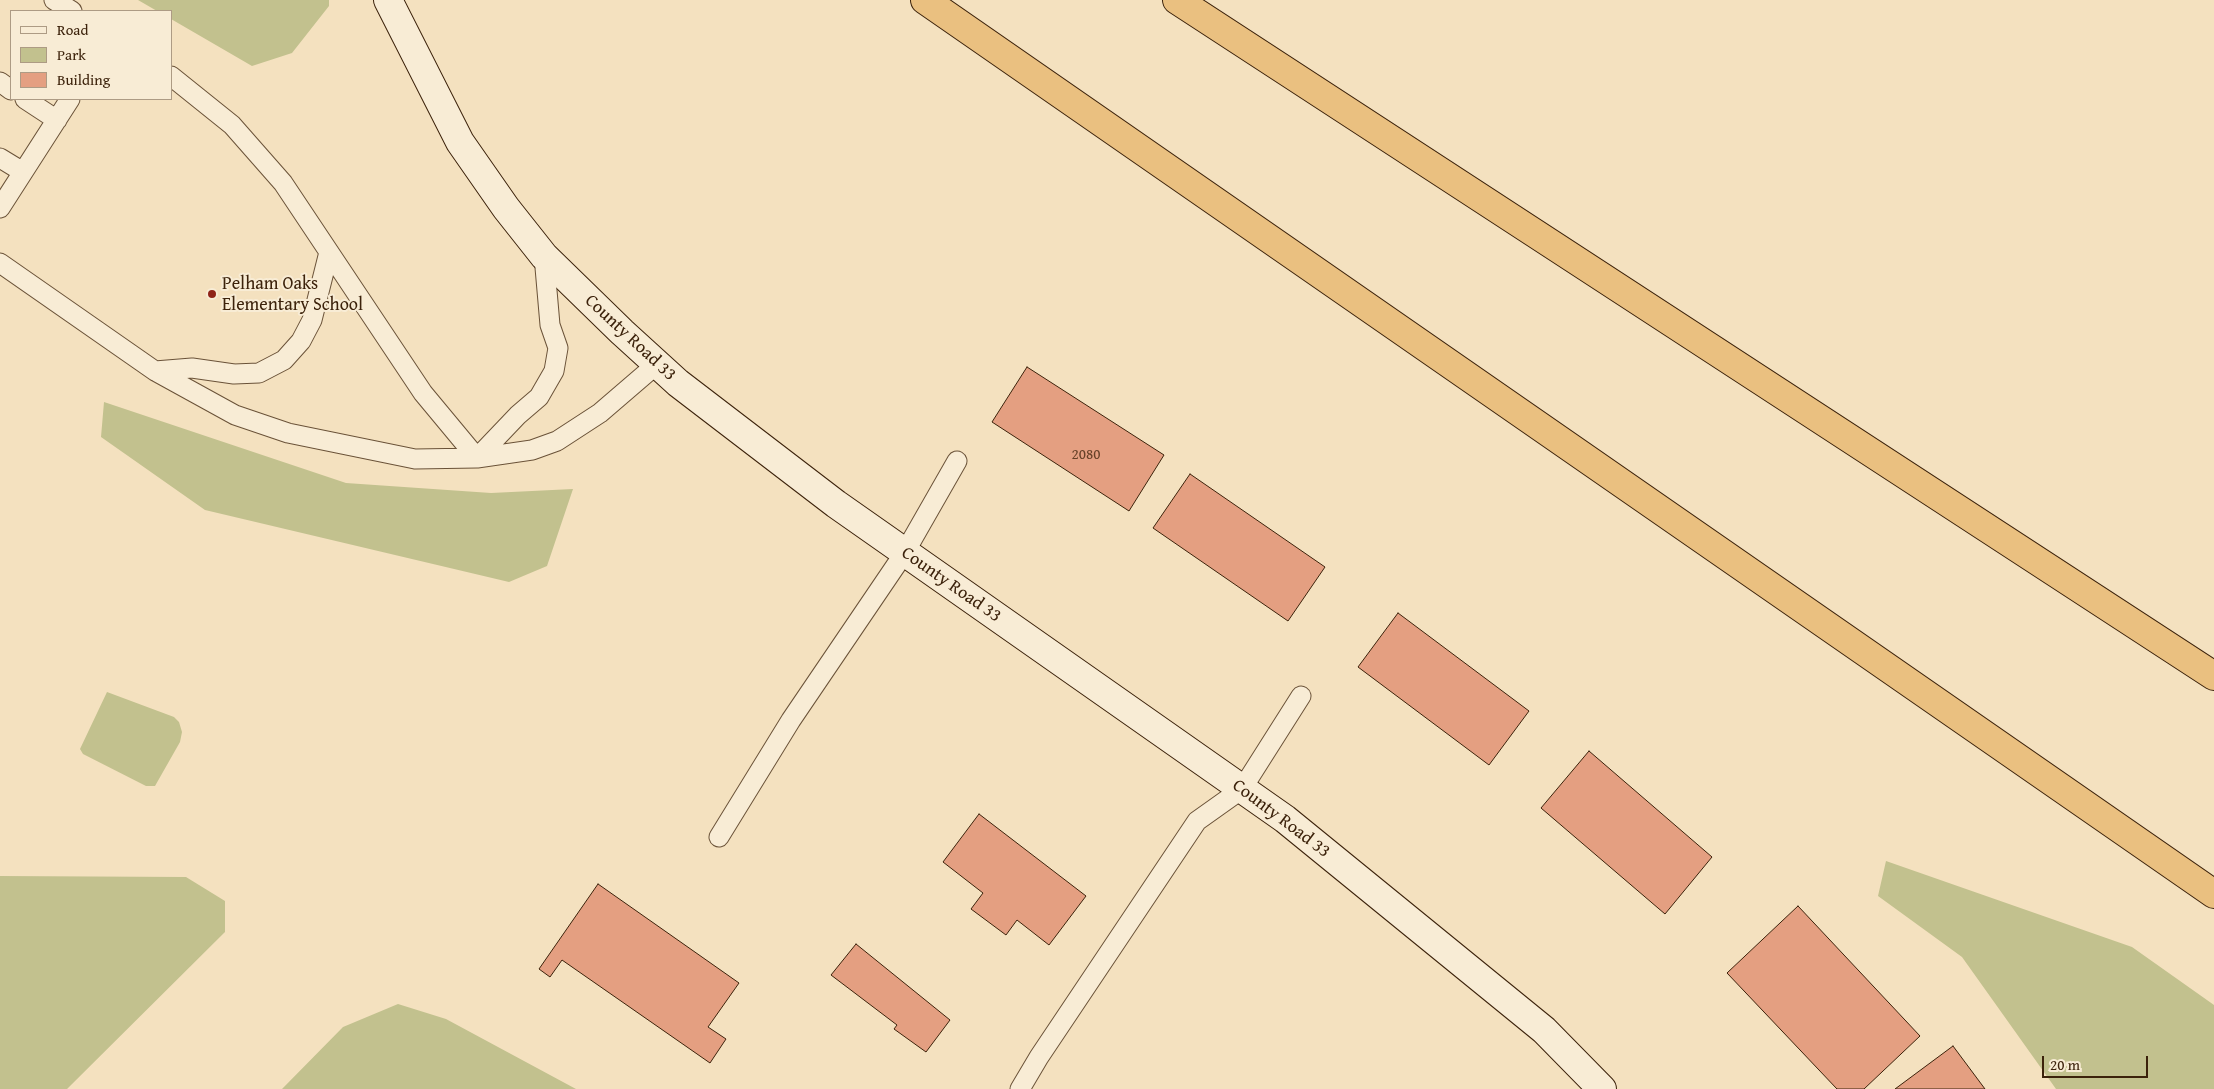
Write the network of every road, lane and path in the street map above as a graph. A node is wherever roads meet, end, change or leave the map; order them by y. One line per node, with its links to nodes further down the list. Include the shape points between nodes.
1 (54, 0): 5 (lane)
2 (388, 0): 14 (street, County Road 33, via 460,142)
3 (925, 0): 25 (highway)
4 (1177, 0): 21 (highway)
5 (70, 10)
6 (172, 77): 13 (lane, via 232,124 283,183)
7 (27, 100): 9 (lane)
8 (69, 100): 9 (lane)
9 (57, 120): 11 (lane)
10 (0, 158): 11 (lane)
11 (23, 172): 12 (lane)
12 (0, 208)
13 (329, 252): 17 (lane, via 312,320 301,341 284,360 259,373 234,374 192,368); 18 (lane, via 424,393)
14 (544, 256): 16 (street, County Road 33); 18 (lane, via 550,325 558,348 554,371 539,397)
15 (0, 263): 17 (lane)
16 (657, 364): 18 (lane, via 600,413 556,441 532,450); 20 (street, County Road 33, via 753,442)
17 (155, 371): 18 (lane, via 235,415 288,433 415,459)
18 (477, 458)
19 (957, 461): 20 (lane)
20 (905, 552): 23 (street, County Road 33); 24 (lane, via 790,720)
21 (2214, 676)
22 (1300, 696): 23 (lane)
23 (1242, 789): 26 (lane, via 1197,821); 27 (street, County Road 33, via 1285,819 1469,967 1544,1030)
24 (720, 837)
25 (2214, 894)
26 (1020, 1089)
27 (1602, 1089)

